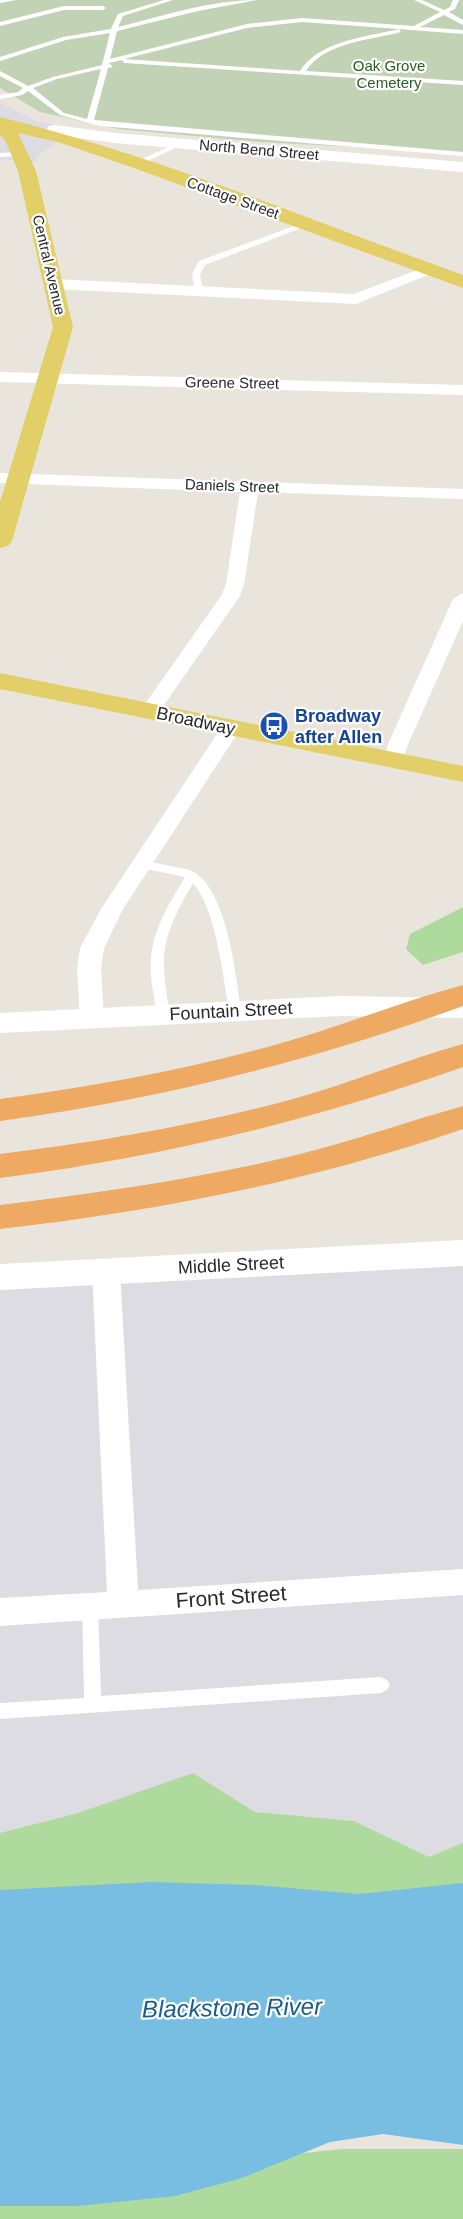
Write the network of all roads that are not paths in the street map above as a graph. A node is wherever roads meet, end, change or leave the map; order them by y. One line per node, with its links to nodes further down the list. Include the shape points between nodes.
1 (13, 0): 6 (lane)
2 (170, 0): 9 (lane)
3 (254, 0): 13 (lane)
4 (417, 0): 8 (lane)
5 (456, 0): 8 (lane)
6 (0, 1)
7 (102, 2): 9 (lane); 11 (lane)
8 (446, 12): 10 (lane); 12 (lane)
9 (120, 15): 13 (lane)
10 (463, 23)
11 (0, 24)
12 (410, 28): 14 (lane); 16 (lane, via 319,20 247,26); 17 (lane, via 336,47 311,61)
13 (114, 30): 15 (lane, via 65,38); 16 (lane)
14 (463, 32)
15 (0, 59)
16 (108, 62): 17 (lane); 20 (lane); 23 (lane)
17 (302, 73): 19 (lane)
18 (0, 74): 20 (lane)
19 (463, 83)
20 (28, 88): 21 (lane, via 20,94); 23 (lane, via 51,108)
21 (0, 97)
22 (0, 108): 25 (main road)
23 (90, 122): 27 (lane)
24 (0, 123): 25 (main road, Cottage Street, via 39,134); 29 (main road, Central Avenue, via 13,138)
25 (58, 134): 26 (street, North Bend Street); 29 (main road); 30 (main road, Cottage Street)
26 (179, 144): 30 (lane); 31 (street, North Bend Street)
27 (463, 154)
28 (0, 155): 29 (lane)
29 (23, 162): 35 (main road, Central Avenue)
30 (137, 163): 32 (main road, Cottage Street)
31 (463, 167)
32 (305, 225): 33 (main road, Cottage Street); 36 (lane, via 202,263 196,274)
33 (428, 270): 34 (main road, Cottage Street); 36 (street, via 356,299)
34 (463, 282)
35 (54, 284): 36 (street); 38 (main road, Central Avenue, via 63,327)
36 (200, 292)
37 (0, 377): 38 (street, Greene Street)
38 (49, 378): 39 (street, Greene Street); 40 (main road, Central Avenue)
39 (463, 390)
40 (9, 479): 41 (street, Daniels Street); 43 (main road, Central Avenue)
41 (250, 487): 42 (street, Daniels Street); 46 (street, via 230,596)
42 (463, 494)
43 (0, 541)
44 (463, 599): 48 (street)
45 (0, 681): 46 (main road, Broadway)
46 (150, 711): 47 (main road, Broadway)
47 (231, 728): 48 (main road, Broadway); 50 (street)
48 (394, 760): 49 (main road, Broadway)
49 (463, 774)
50 (141, 864): 51 (lane); 56 (street, via 92,948)
51 (192, 875): 54 (lane, via 204,892 222,936); 55 (lane, via 163,927 158,945 156,965)
52 (463, 995): 59 (highway, via 333,1040 218,1072 105,1095)
53 (463, 1008): 54 (street, Fountain Street)
54 (235, 1011): 55 (street, Fountain Street)
55 (164, 1015): 56 (street, Fountain Street)
56 (92, 1019): 57 (street, Fountain Street)
57 (0, 1023)
58 (463, 1055): 61 (highway, via 372,1087 254,1120 150,1143)
59 (0, 1110)
60 (463, 1117): 62 (highway, via 352,1153 235,1181 124,1201)
61 (0, 1166)
62 (0, 1216)
63 (463, 1253): 64 (street, Middle Street)
64 (106, 1271): 65 (street, Middle Street); 67 (street)
65 (0, 1277)
66 (463, 1582): 67 (street, Front Street)
67 (123, 1604): 68 (street, Front Street)
68 (90, 1606): 69 (street, Front Street); 71 (lane)
69 (0, 1612)
70 (381, 1685): 71 (lane)
71 (93, 1704): 72 (lane)
72 (0, 1711)

